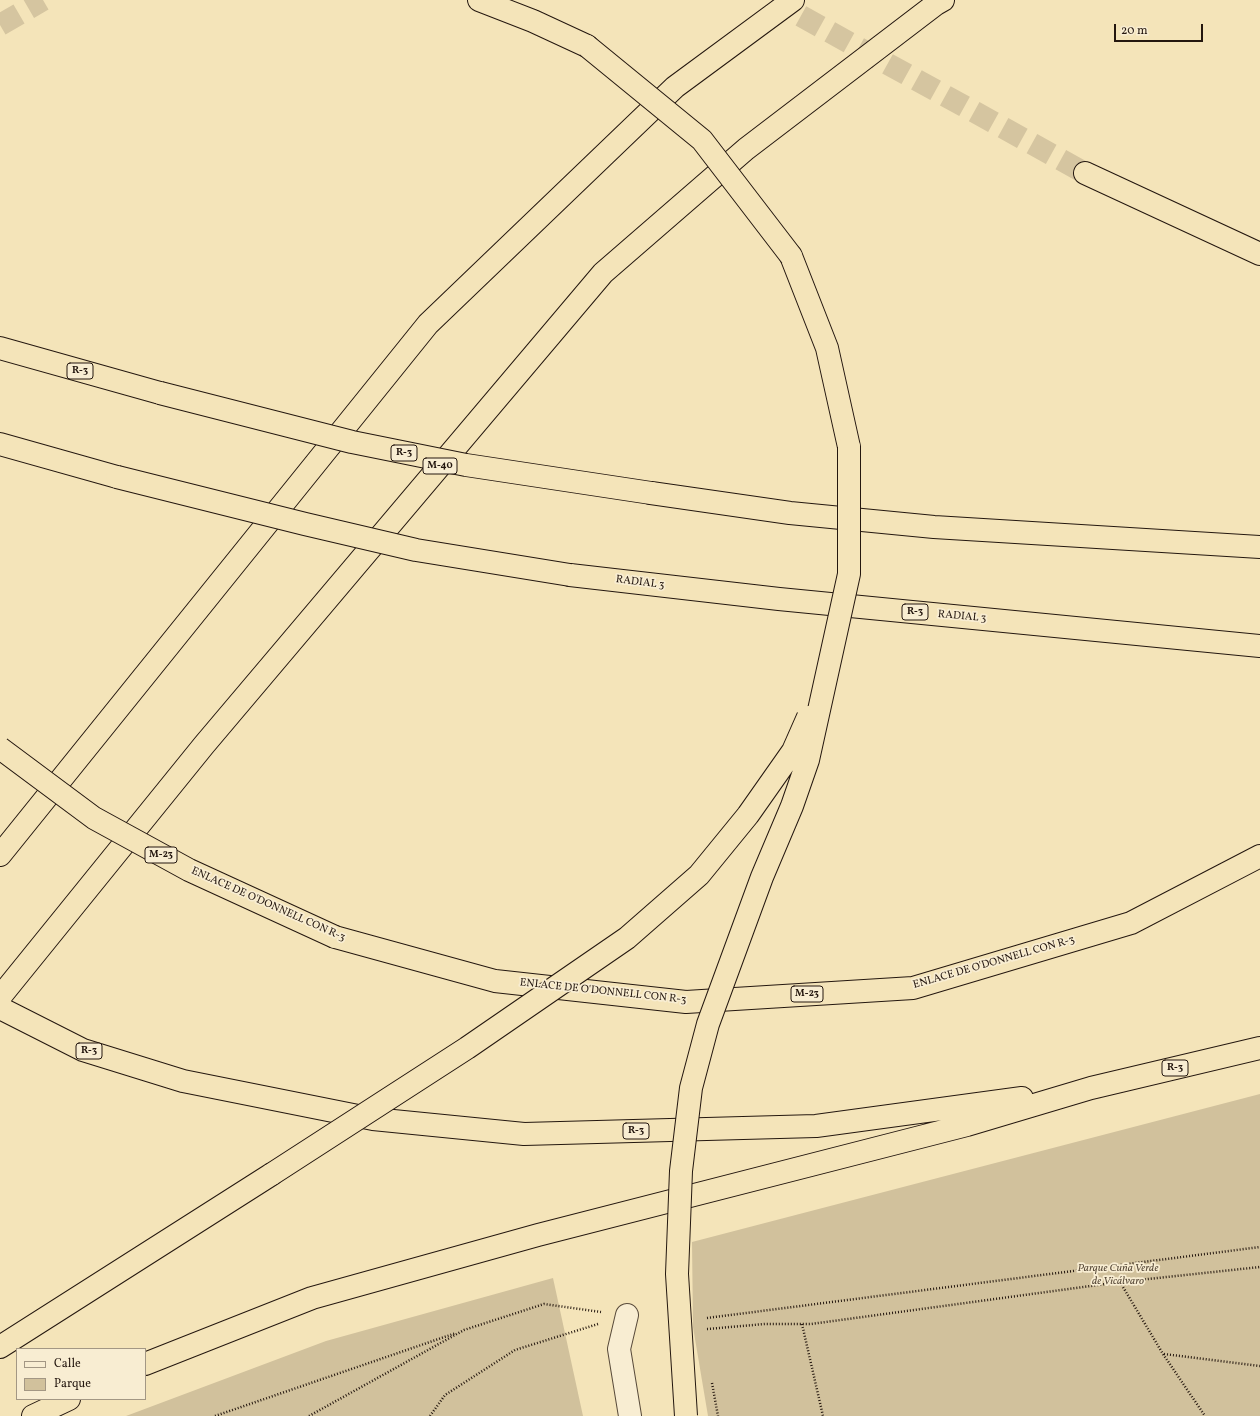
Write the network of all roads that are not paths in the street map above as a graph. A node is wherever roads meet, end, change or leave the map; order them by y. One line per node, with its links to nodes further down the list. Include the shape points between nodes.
1 (479, 0): 10 (highway, bridge, via 533,21 586,46 702,140 791,256 827,348 849,447 849,574)
2 (793, 0): 12 (highway, via 675,87 428,324)
3 (943, 0): 14 (highway, M-40, via 746,149 603,273 204,745)
4 (1085, 173): 5 (highway)
5 (1260, 254)
6 (0, 348): 8 (highway, R-3, bridge, via 160,393 360,444 466,465 790,513 934,527)
7 (0, 444): 9 (highway, RADIAL 3 / R-3, bridge, via 117,477 416,550 570,575 779,599)
8 (1260, 547)
9 (1260, 646)
10 (828, 674): 19 (highway, bridge, via 793,751 748,815 699,875 627,938 467,1048); 24 (highway, bridge, via 808,760 708,1024 691,1088 681,1172 676,1274)
11 (0, 748): 13 (highway, ENLACE DE O'DONNELL CON R-3 / M-23, bridge, via 94,818 189,870 335,937 495,981 686,1002 913,988 1131,923)
12 (0, 855)
13 (1260, 856)
14 (0, 997)
15 (0, 1008): 17 (highway, R-3, via 84,1050 183,1081 373,1119 524,1134 816,1126)
16 (1260, 1048): 17 (highway, R-3)
17 (1091, 1088): 20 (highway, via 968,1125 546,1233 312,1298)
18 (627, 1315): 23 (lane, via 619,1349)
19 (0, 1347)
20 (146, 1364)
21 (67, 1400): 22 (highway)
22 (33, 1416)
23 (630, 1416)
24 (686, 1416)

